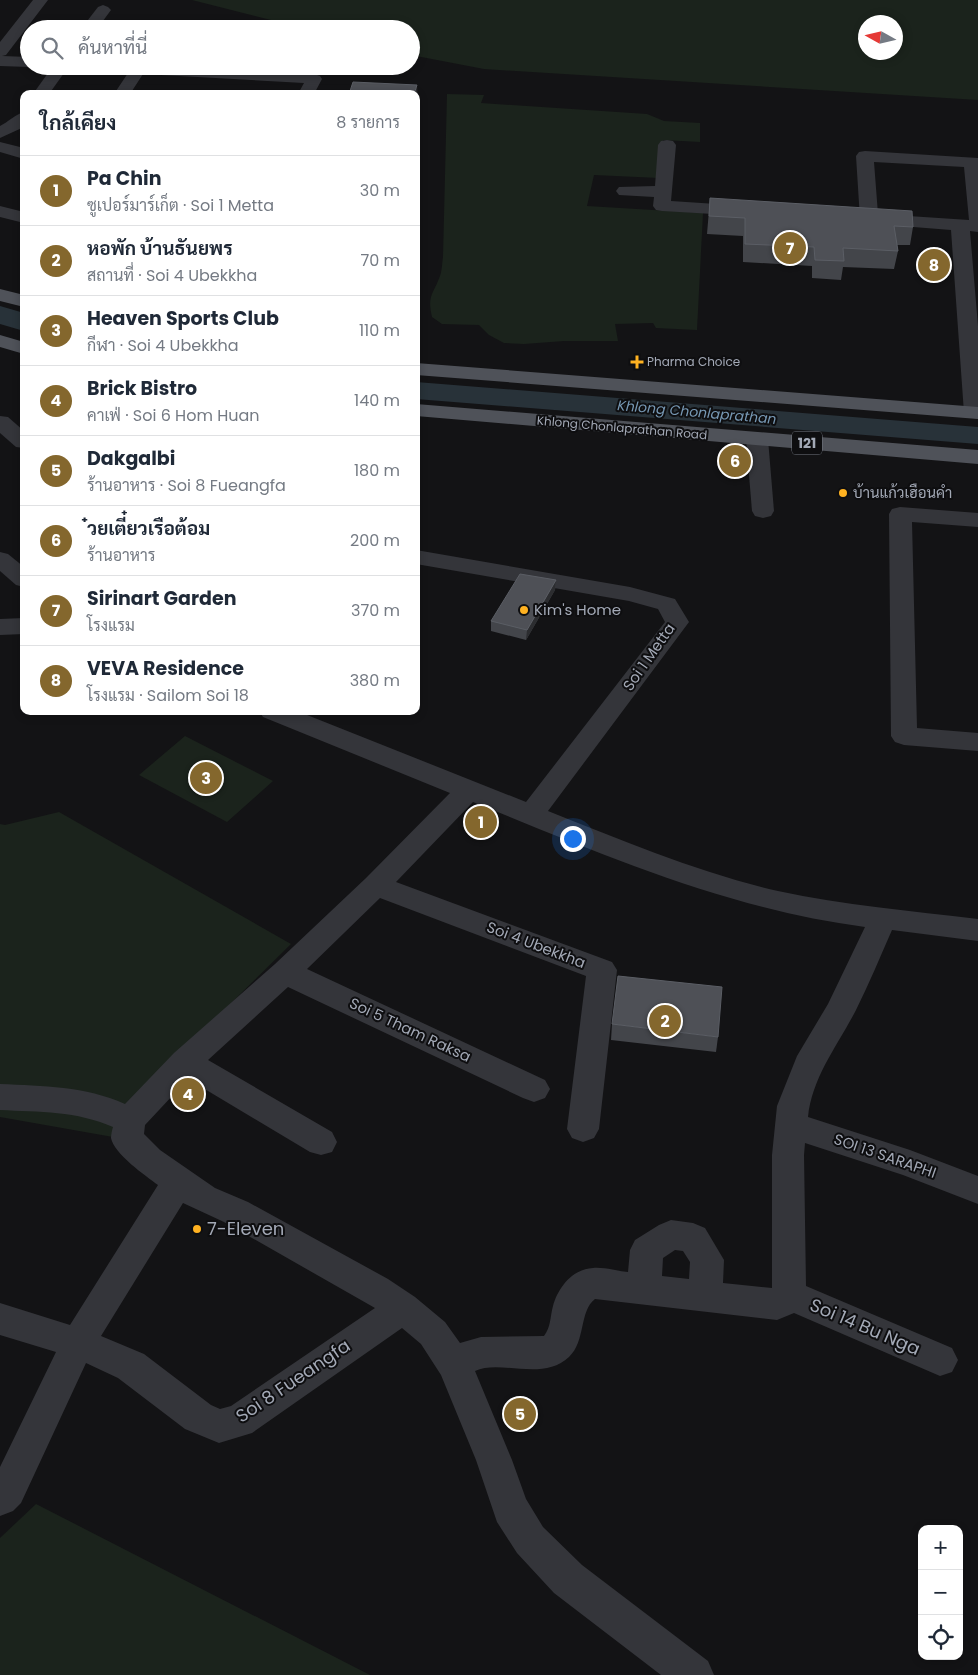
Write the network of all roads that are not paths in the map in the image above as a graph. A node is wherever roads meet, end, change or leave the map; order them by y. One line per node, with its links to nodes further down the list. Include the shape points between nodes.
1 (41, 0): 3 (street)
2 (103, 10): 4 (street)
3 (25, 20)
4 (96, 20)
5 (20, 27): 6 (street)
6 (0, 52)
7 (0, 61): 8 (street)
8 (20, 62)
9 (55, 75): 12 (street)
10 (135, 75): 13 (street)
11 (225, 76): 14 (street, via 314,79)
12 (44, 90)
13 (125, 90)
14 (308, 90)
15 (20, 122): 16 (street)
16 (0, 133)
17 (667, 144): 22 (street)
18 (0, 147): 19 (street)
19 (20, 153)
20 (975, 163): 26 (street); 26 (street, via 865,156 860,218)
21 (625, 190): 22 (street)
22 (663, 192): 24 (street, via 662,206)
23 (0, 211): 25 (street)
24 (769, 213)
25 (20, 215)
26 (972, 225): 27 (street)
27 (971, 277): 30 (street)
28 (0, 295): 29 (main road)
29 (20, 301)
30 (973, 334): 35 (street)
31 (0, 341): 32 (main road)
32 (20, 347)
33 (420, 369): 35 (main road)
34 (420, 410): 38 (main road, Khlong Chonlaprathan Road / 121)
35 (976, 413)
36 (0, 422): 37 (street)
37 (20, 439)
38 (757, 439): 39 (main road, Khlong Chonlaprathan Road / 121); 40 (street)
39 (978, 458)
40 (763, 511)
41 (978, 520): 48 (street, via 900,514 904,736)
42 (0, 559): 44 (street)
43 (420, 559): 50 (street, Soi 1 Metta, via 630,594 667,604 677,622)
44 (20, 576)
45 (20, 626): 46 (street)
46 (0, 627)
47 (282, 715): 49 (street)
48 (978, 742)
49 (468, 790): 50 (street); 51 (street)
50 (531, 815): 52 (street, via 707,882 787,903)
51 (376, 885): 54 (street); 60 (street, Soi 4 Ubekkha, via 602,970)
52 (883, 918): 53 (street); 59 (street, via 841,1009 812,1056 793,1106)
53 (978, 930)
54 (285, 972): 55 (street); 56 (street, Soi 5 Tham Raksa)
55 (186, 1062): 58 (street); 61 (street)
56 (534, 1089)
57 (0, 1098): 58 (street, via 61,1100 98,1106)
58 (130, 1120): 62 (street, via 127,1138)
59 (791, 1125): 63 (street, SOI 13 SARAPHI); 65 (street, via 788,1155)
60 (583, 1129)
61 (321, 1142)
62 (178, 1182): 67 (street, via 376,1290); 69 (street)
63 (978, 1190)
64 (644, 1289): 66 (street); 66 (street, via 648,1250 670,1235 693,1238 707,1260); 71 (street, via 592,1283 581,1287 574,1294 562,1341 555,1348 540,1352 472,1355)
65 (790, 1295): 66 (street, via 786,1301 777,1304); 70 (street, Soi 14 Bu Nga)
66 (706, 1297)
67 (403, 1308): 69 (street, Soi 8 Fueangfa, via 239,1421 219,1426 198,1417 131,1366); 71 (street, via 433,1333)
68 (0, 1319): 69 (street, Soi 8 Fueangfa)
69 (78, 1343): 72 (street, via 8,1490)
70 (940, 1360)
71 (455, 1365): 73 (street, via 510,1508 530,1540 568,1579)
72 (0, 1498)
73 (694, 1675)

